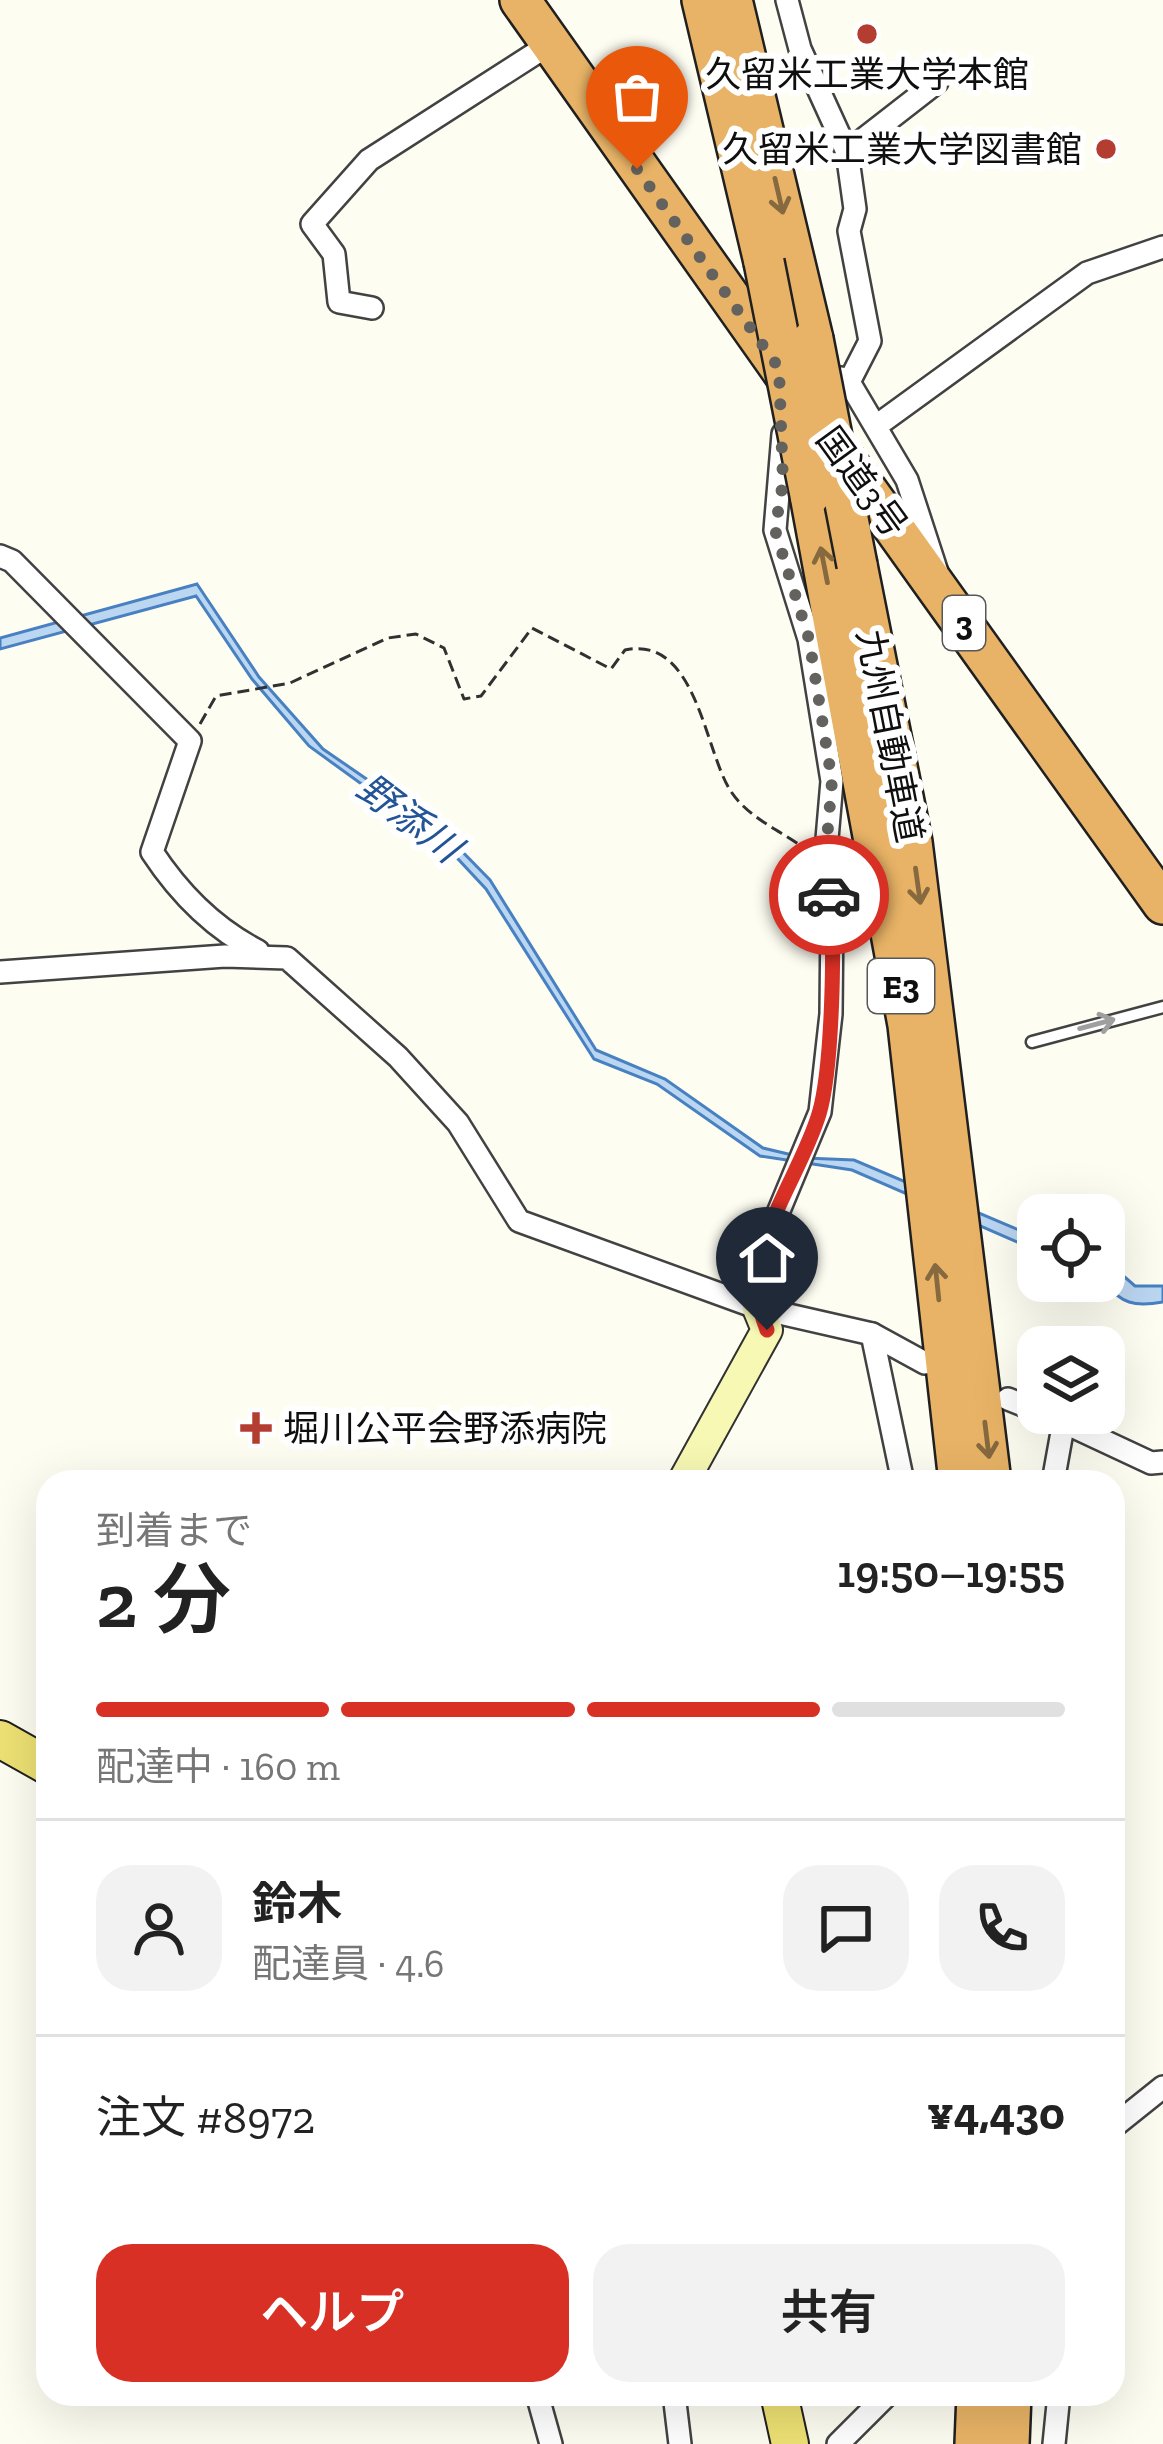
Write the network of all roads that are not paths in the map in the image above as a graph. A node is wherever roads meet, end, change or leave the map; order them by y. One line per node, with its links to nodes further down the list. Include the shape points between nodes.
1 (702, 0): 30 (highway, 九州自動車道 / E3, one-way to 1, bridge, via 908,1025 764,262)
2 (732, 0): 31 (highway, 九州自動車道 / E3, one-way to 31, bridge, via 813,339 912,842)
3 (787, 0): 7 (street)
4 (522, 1): 5 (highway, 国道3号 / 3)
5 (550, 44): 9 (street, via 369,160 312,224 334,254 339,302); 10 (highway, 国道3号 / 3)
6 (937, 82): 7 (street)
7 (847, 152): 11 (street, via 855,209 849,231 870,341)
8 (1163, 248): 12 (street, via 1087,273)
9 (372, 308)
10 (771, 356): 11 (street); 14 (highway, 国道3号 / 3); 20 (street, via 783,482 775,530 809,639 832,781 825,862 833,1062 758,1262)
11 (850, 382): 12 (street)
12 (879, 424): 14 (street, via 907,480)
13 (0, 556): 16 (street, via 190,741 152,852 178,893)
14 (941, 590): 15 (highway, 国道3号 / 3)
15 (1163, 904)
16 (264, 954): 17 (street); 20 (street, via 318,980 398,1057 458,1123 519,1222)
17 (0, 972)
18 (1163, 1007): 19 (lane, one-way to 18)
19 (1032, 1042)
20 (758, 1308): 21 (street); 28 (street, via 767,1330)
21 (872, 1334): 22 (street); 29 (street)
22 (925, 1363)
23 (1008, 1399): 24 (street)
24 (1017, 1403)
25 (1050, 1434): 32 (street)
26 (1090, 1434): 27 (street)
27 (1163, 1462)
28 (690, 1470)
29 (900, 1470)
30 (958, 1470)
31 (990, 1470)
32 (1052, 1470)
33 (0, 1739): 34 (main road)
34 (36, 1759)
35 (1163, 2087): 36 (street)
36 (1125, 2117)
37 (540, 2406): 44 (street)
38 (675, 2406): 45 (street)
39 (782, 2406): 46 (main road)
40 (876, 2406): 47 (street)
41 (977, 2406): 48 (highway)
42 (1011, 2406): 49 (highway)
43 (1058, 2406): 50 (street)
44 (551, 2444)
45 (680, 2444)
46 (790, 2444)
47 (838, 2444)
48 (975, 2444)
49 (1010, 2444)
50 (1054, 2444)

